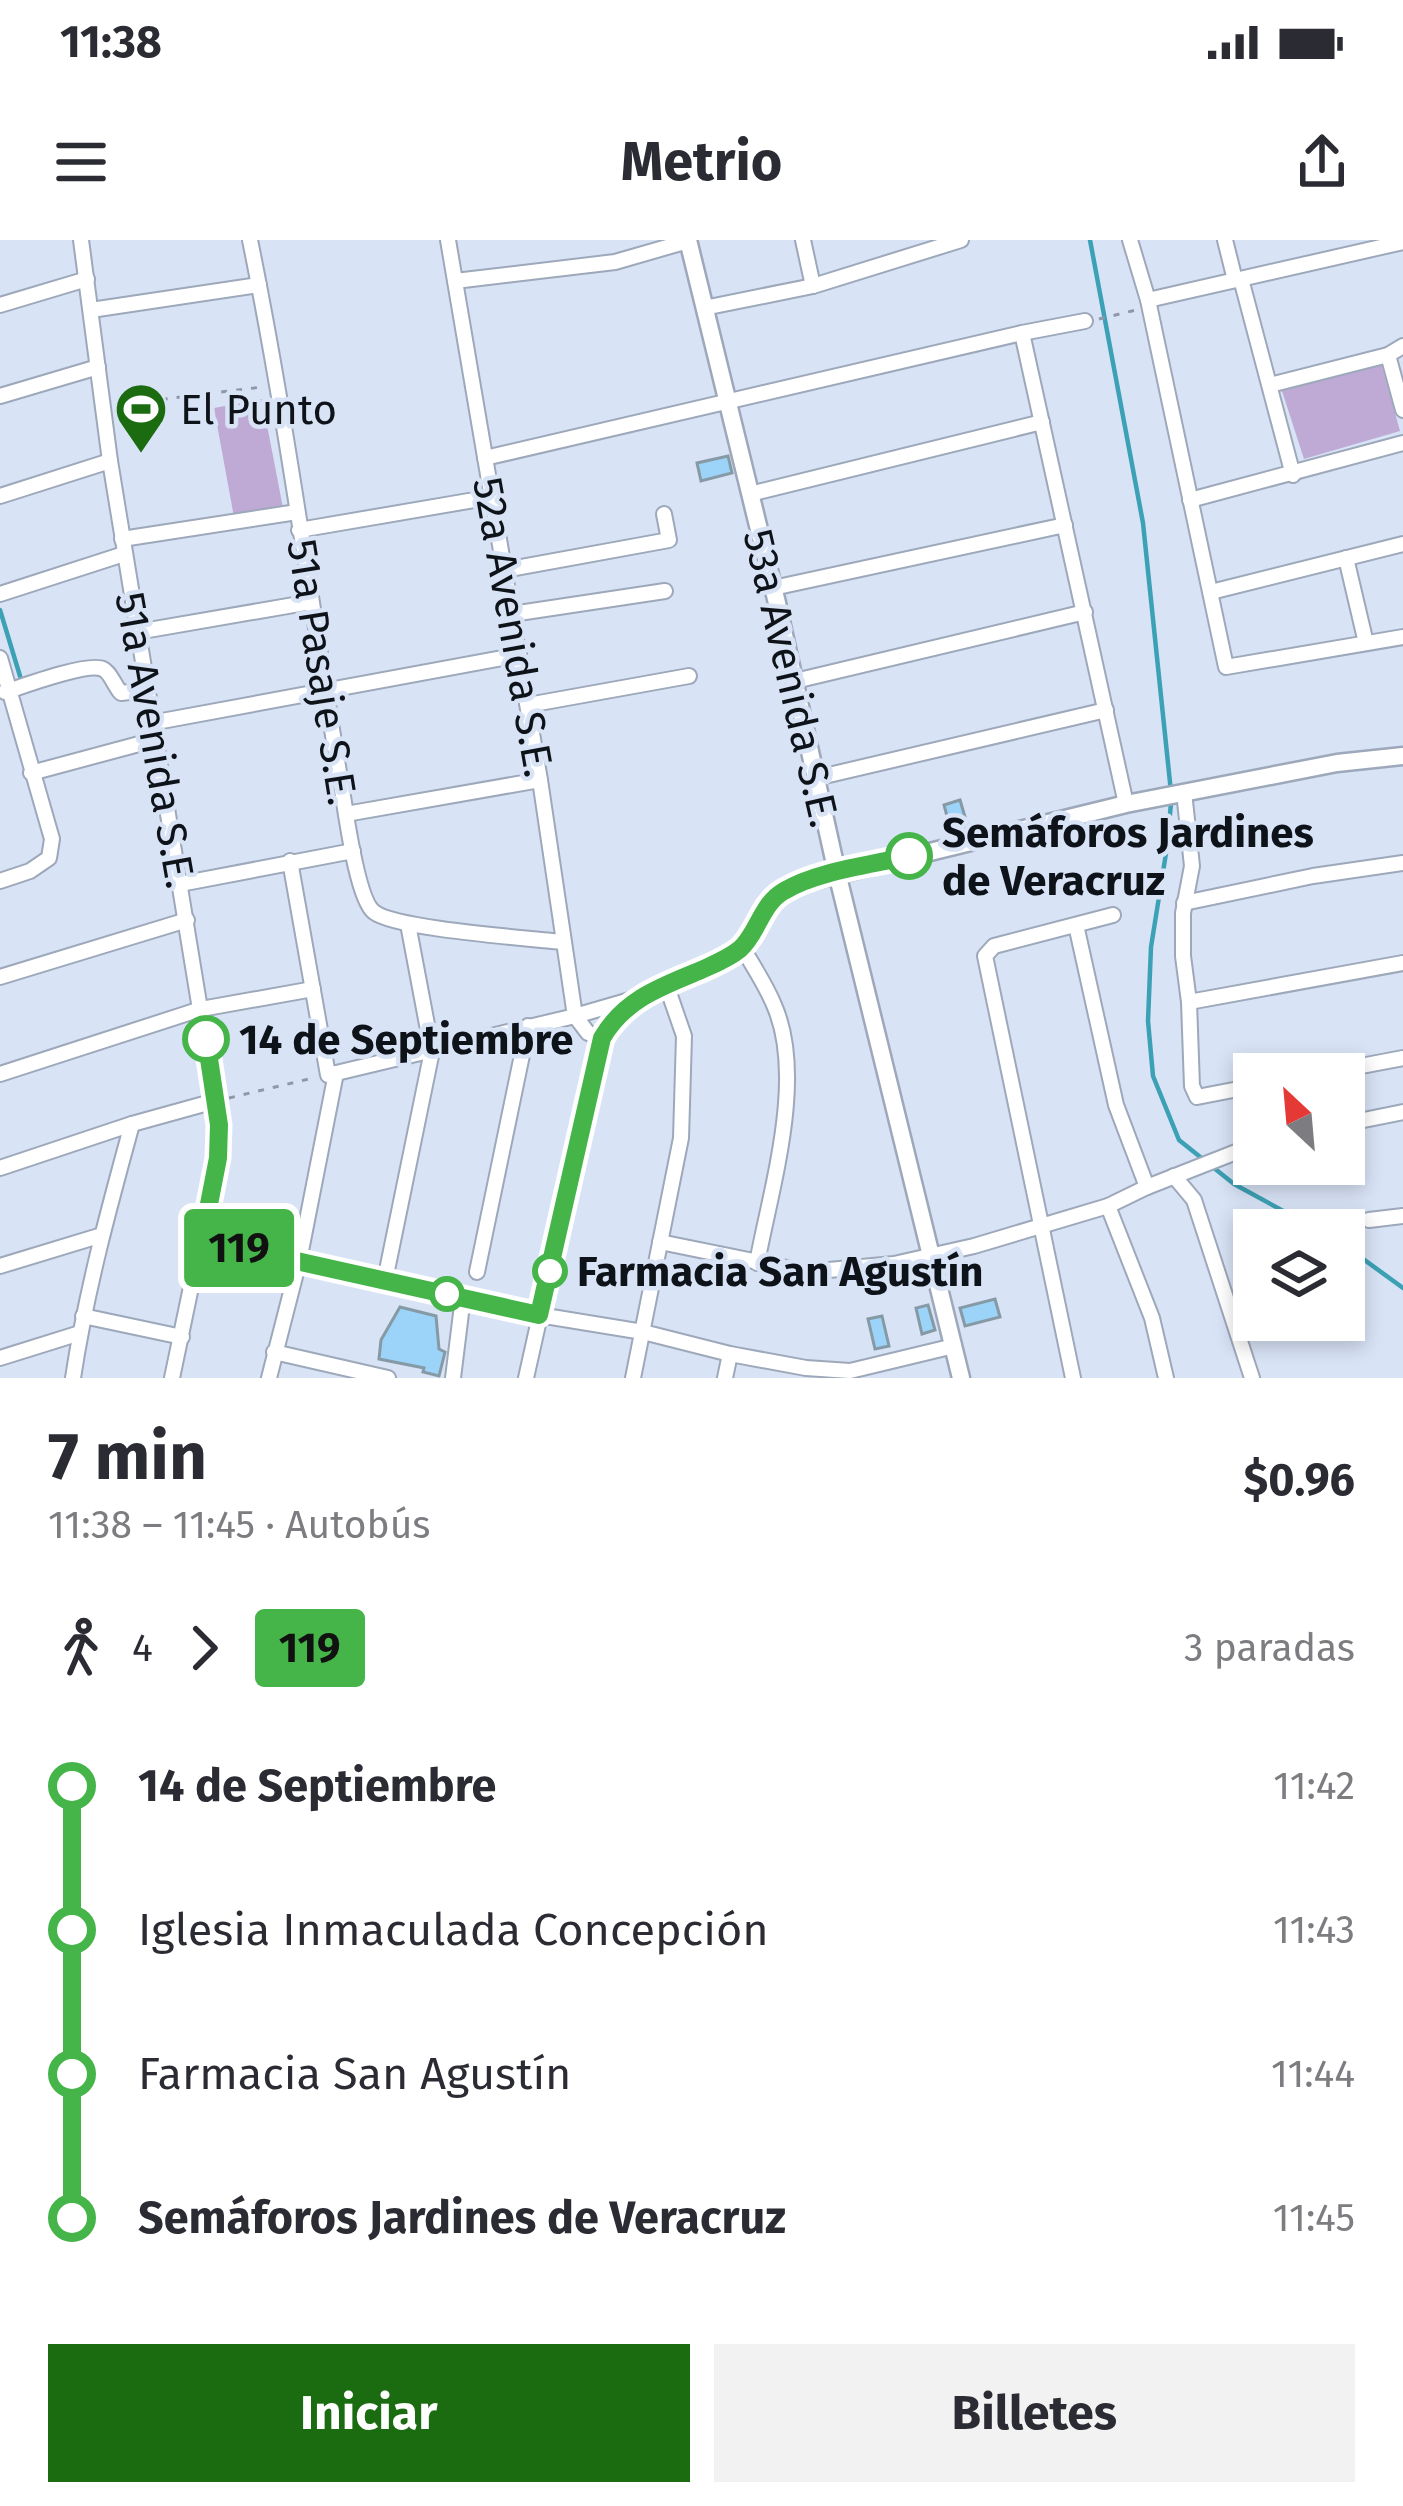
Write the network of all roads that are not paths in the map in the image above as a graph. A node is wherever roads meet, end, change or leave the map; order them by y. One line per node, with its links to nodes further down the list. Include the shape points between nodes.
1 (81, 240): 11 (street, 51a Avenida S.E.)
2 (250, 240): 14 (street, 51a Pasaje S.E.)
3 (448, 240): 13 (street, 52a Avenida S.E.)
4 (803, 240): 15 (street)
5 (961, 240): 15 (street)
6 (1130, 240): 16 (street)
7 (1225, 240): 12 (street)
8 (685, 242): 13 (street, via 615,262); 18 (street, 53a Avenida S.E.)
9 (1403, 242): 10 (street)
10 (1352, 246): 12 (street)
11 (87, 278): 17 (street); 19 (street, 51a Avenida S.E.)
12 (1238, 279): 16 (street); 25 (street)
13 (455, 281): 31 (street, 52a Avenida S.E.)
14 (259, 285): 19 (street); 38 (street, 51a Pasaje S.E.)
15 (813, 286): 18 (street)
16 (1148, 303): 37 (street)
17 (0, 305)
18 (704, 308): 27 (street, 53a Avenida S.E.)
19 (91, 310): 24 (street, 51a Avenida S.E.)
20 (1090, 320): 21 (street)
21 (1022, 333): 27 (street); 29 (street)
22 (1403, 346): 23 (street)
23 (1388, 355): 25 (street); 28 (street)
24 (98, 367): 26 (street); 32 (street, 51a Avenida S.E.)
25 (1270, 386): 33 (street)
26 (0, 396)
27 (727, 402): 31 (street); 34 (street, 53a Avenida S.E.)
28 (1403, 410)
29 (1042, 422): 34 (street); 40 (street)
30 (1403, 443): 33 (street)
31 (485, 458): 36 (street, 52a Avenida S.E.)
32 (110, 461): 35 (street); 43 (street, 51a Avenida S.E.)
33 (1293, 475): 37 (street)
34 (750, 494): 46 (street, 53a Avenida S.E.)
35 (0, 496)
36 (492, 497): 41 (street); 45 (street, 52a Avenida S.E.)
37 (1190, 500): 48 (street)
38 (297, 512): 41 (street, 51a Pasaje S.E.); 43 (street)
39 (664, 514): 45 (street, via 669,540)
40 (1065, 525): 46 (street); 51 (street)
41 (299, 530): 50 (street, 51a Pasaje S.E.)
42 (1403, 544): 44 (street)
43 (123, 546): 49 (street); 53 (street, 51a Avenida S.E.)
44 (1346, 558): 48 (street); 55 (street)
45 (505, 570): 52 (street, 52a Avenida S.E.)
46 (773, 588): 59 (street, 53a Avenida S.E.)
47 (665, 591): 52 (street)
48 (1211, 592): 55 (street, via 1226,668)
49 (1, 594)
50 (311, 602): 53 (street); 62 (street, 51a Pasaje S.E.)
51 (1084, 612): 59 (street); 64 (street)
52 (512, 614): 56 (street, 52a Avenida S.E.)
53 (136, 632): 60 (street, 51a Avenida S.E.)
54 (1403, 637): 55 (street)
55 (1366, 643)
56 (519, 655): 62 (street); 63 (street, 52a Avenida S.E.)
57 (0, 658): 61 (street)
58 (689, 676): 63 (street)
59 (794, 680): 69 (street, 53a Avenida S.E.)
60 (146, 690): 61 (street, via 121,693 110,674 93,668); 65 (street, 51a Avenida S.E.)
61 (4, 692): 68 (street)
62 (326, 692): 65 (street); 73 (street, 51a Pasaje S.E.)
63 (528, 705): 70 (street, 52a Avenida S.E.)
64 (1106, 710): 69 (street); 72 (street)
65 (151, 723): 66 (street, 51a Avenida S.E.)
66 (154, 740): 68 (street); 79 (street, 51a Avenida S.E.)
67 (1403, 756): 71 (street)
68 (32, 773): 78 (street, via 52,839 49,858)
69 (816, 778): 77 (street, 53a Avenida S.E.)
70 (540, 780): 73 (street); 85 (street, 52a Avenida S.E.)
71 (1175, 794): 72 (street); 80 (street, via 1192,866)
72 (1126, 804): 77 (street)
73 (346, 814): 74 (street, 51a Pasaje S.E.)
74 (353, 851): 75 (street); 83 (street, 51a Pasaje S.E., via 374,914)
75 (290, 861): 79 (street); 90 (street)
76 (1403, 863): 80 (street)
77 (837, 873): 86 (street, via 780,893); 118 (street, 53a Avenida S.E.)
78 (0, 881)
79 (180, 884): 82 (street, 51a Avenida S.E.)
80 (1184, 903): 92 (street)
81 (1112, 915): 84 (street)
82 (187, 920): 88 (street); 93 (street, 51a Avenida S.E.)
83 (408, 924): 85 (street, 51a Pasaje S.E.); 97 (street)
84 (1076, 925): 110 (street, via 1116,1105); 114 (street, via 994,946 985,956)
85 (562, 942): 94 (street, 52a Avenida S.E.)
86 (742, 947): 89 (street); 120 (street, via 776,1007 789,1060)
87 (1403, 963): 92 (street)
88 (0, 977)
89 (666, 984): 91 (street); 117 (street, via 684,1036 681,1138)
90 (313, 989): 93 (street); 101 (street)
91 (638, 998): 94 (street); 96 (street)
92 (1189, 1002): 102 (street, via 1197,1097)
93 (201, 1009): 100 (street); 103 (street, 51a Avenida S.E.)
94 (574, 1016): 95 (street); 96 (street)
95 (528, 1026): 97 (street); 122 (street)
96 (602, 1038): 125 (street)
97 (432, 1051): 101 (street); 123 (street)
98 (1403, 1058): 99 (street)
99 (1365, 1065)
100 (0, 1074)
101 (332, 1074): 119 (street)
102 (1233, 1090)
103 (215, 1101): 106 (street); 116 (street, 51a Avenida S.E., via 218,1158)
104 (1403, 1112): 105 (street)
105 (1365, 1120)
106 (132, 1124): 108 (street); 115 (street)
107 (1233, 1153): 109 (street)
108 (0, 1168)
109 (1178, 1175): 110 (street); 146 (street, via 1194,1200)
110 (1147, 1186): 111 (street)
111 (1108, 1206): 114 (street); 145 (street)
112 (1403, 1216): 113 (street)
113 (1370, 1220)
114 (1041, 1225): 118 (street); 144 (street)
115 (102, 1235): 121 (street); 126 (street)
116 (202, 1240): 119 (street); 129 (street, 51a Avenida S.E.)
117 (660, 1242): 120 (street); 127 (street)
118 (932, 1256): 120 (street, via 807,1272); 130 (street, 53a Avenida S.E.)
119 (299, 1261): 123 (street); 131 (street)
120 (757, 1264)
121 (0, 1266)
122 (477, 1272)
123 (385, 1280): 124 (street)
124 (463, 1297): 125 (street); 139 (street)
125 (539, 1315): 127 (street); 140 (street)
126 (83, 1316): 128 (street); 129 (street)
127 (643, 1332): 132 (street); 141 (street)
128 (80, 1333): 133 (street); 135 (street)
129 (182, 1337): 136 (street, 51a Avenida S.E.)
130 (954, 1346): 134 (street); 143 (street, 53a Avenida S.E.)
131 (274, 1352): 137 (street); 138 (street)
132 (730, 1354): 134 (street); 142 (street)
133 (0, 1358)
134 (849, 1374)
135 (74, 1378)
136 (172, 1378)
137 (268, 1378)
138 (388, 1378)
139 (453, 1378)
140 (526, 1378)
141 (633, 1378)
142 (724, 1378)
143 (961, 1378)
144 (1073, 1378)
145 (1166, 1378)
146 (1252, 1378)

